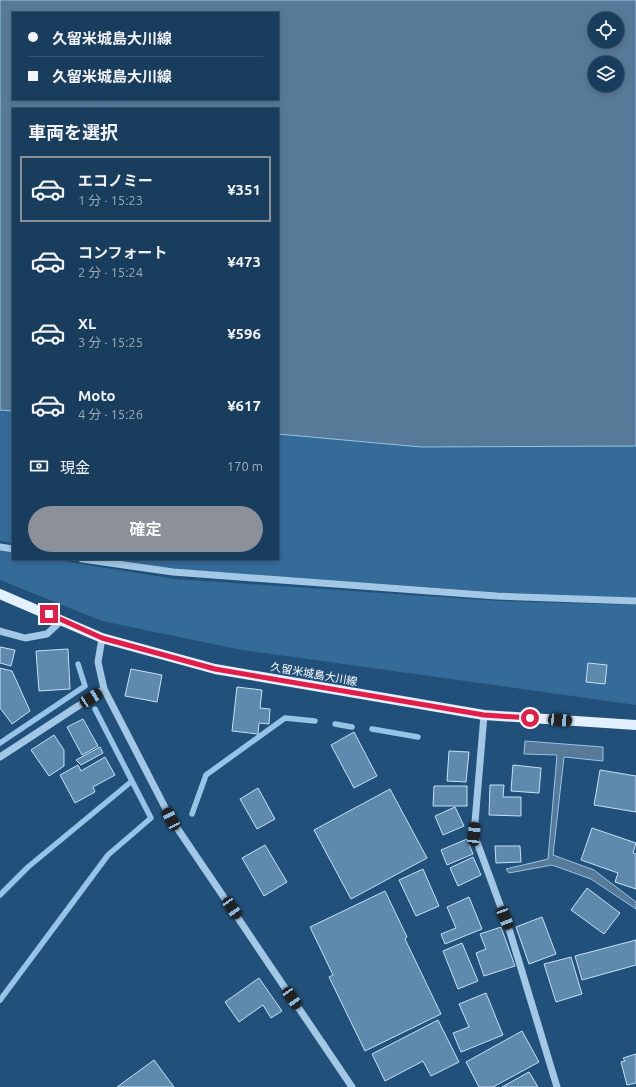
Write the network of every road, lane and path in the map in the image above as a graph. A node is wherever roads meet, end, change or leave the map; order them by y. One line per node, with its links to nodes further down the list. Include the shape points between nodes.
1 (0, 547): 2 (street)
2 (12, 549)
3 (89, 560): 5 (street, via 181,573 497,596)
4 (0, 594): 6 (main road, 久留米城島大川線)
5 (636, 601)
6 (62, 620): 7 (street, via 47,634 25,638); 8 (main road, 久留米城島大川線)
7 (0, 632)
8 (102, 638): 9 (street, via 98,662); 10 (main road, 久留米城島大川線, via 215,669)
9 (104, 689): 12 (street); 13 (street, via 171,819)
10 (484, 715): 11 (main road, 久留米城島大川線); 14 (street, via 474,834 510,932)
11 (636, 725)
12 (0, 758)
13 (352, 1087)
14 (557, 1087)

